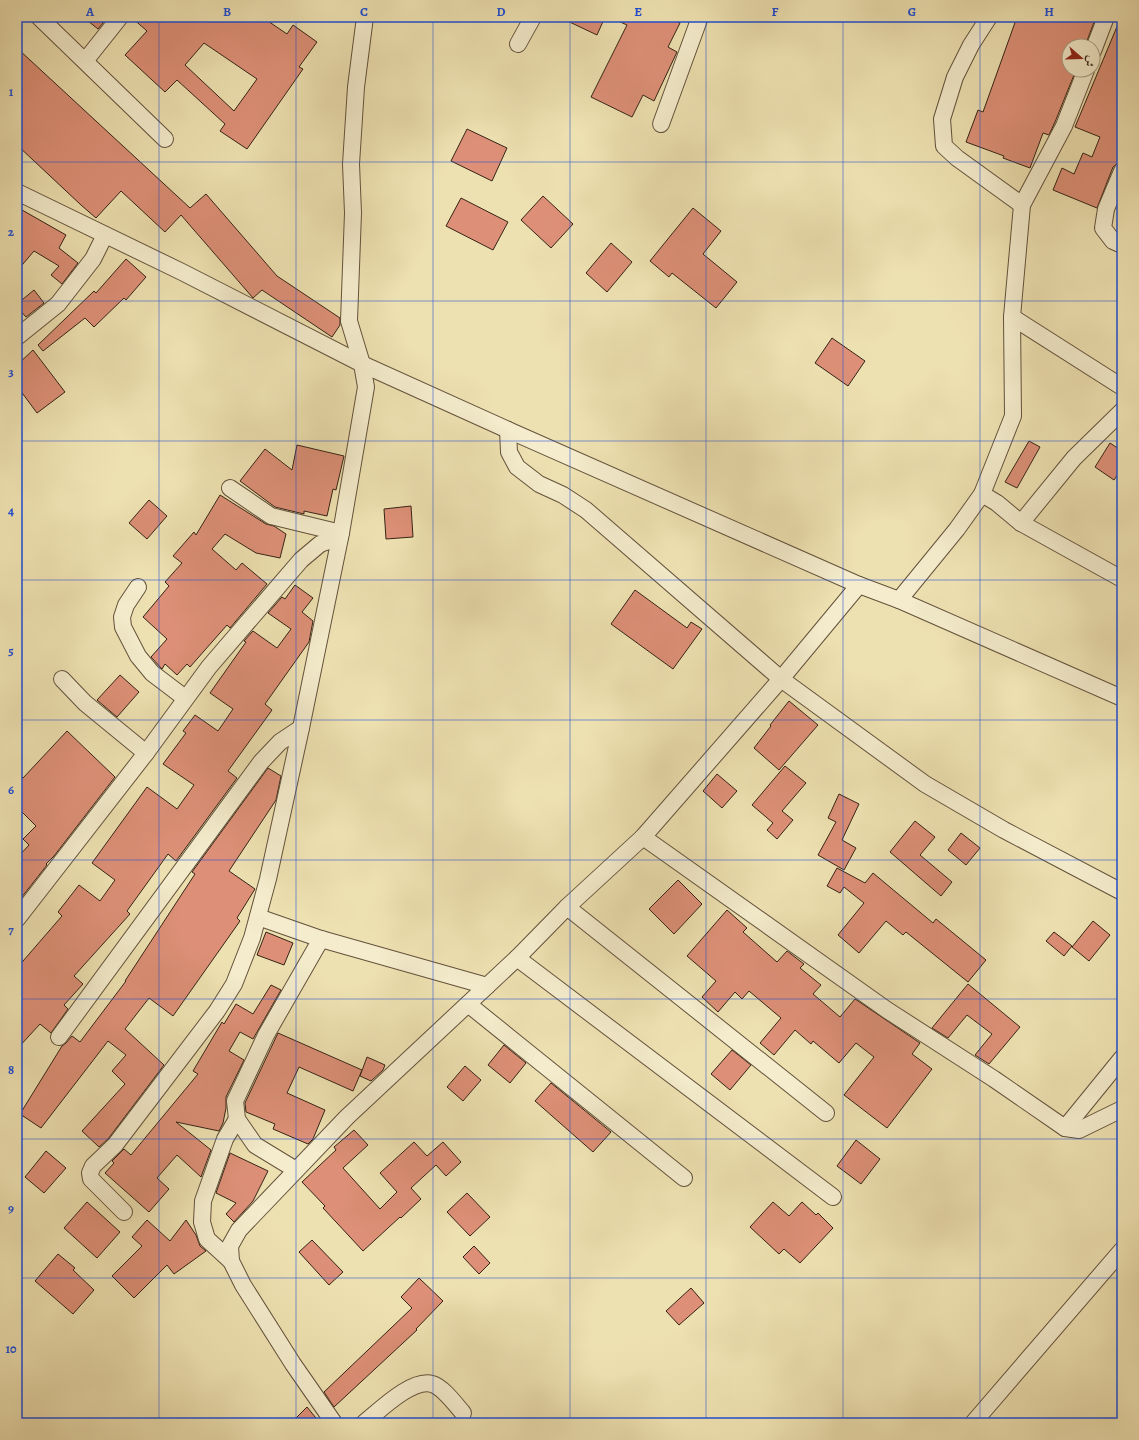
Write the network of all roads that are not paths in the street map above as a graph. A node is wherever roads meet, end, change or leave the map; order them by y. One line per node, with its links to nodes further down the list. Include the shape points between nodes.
1 (39, 17): 10 (street)
2 (120, 17): 10 (street)
3 (365, 17): 21 (street, via 356,87 351,164 353,213 349,321)
4 (533, 17): 9 (street)
5 (700, 17): 12 (street)
6 (989, 17): 16 (street, via 955,77 942,119 944,146)
7 (1106, 17): 8 (street)
8 (1098, 38)
9 (518, 44)
10 (85, 61): 13 (street)
11 (1083, 78): 16 (street, via 1064,126)
12 (661, 124)
13 (165, 139)
14 (1122, 171): 18 (street, via 1106,209 1103,228 1113,241)
15 (17, 192): 17 (street)
16 (1022, 205): 19 (street)
17 (105, 235): 20 (street, via 93,259 58,304); 21 (street)
18 (1122, 245)
19 (1012, 317): 22 (street); 26 (street, via 1013,416)
20 (17, 337)
21 (362, 364): 24 (street); 28 (street, via 366,387)
22 (1122, 387)
23 (1122, 411): 27 (street, via 1074,458)
24 (508, 430): 30 (street); 34 (street, via 509,452 518,467 539,484 586,510)
25 (230, 488): 28 (street, via 271,516)
26 (982, 494): 27 (street); 32 (street)
27 (1021, 523): 29 (street)
28 (340, 535): 35 (street, via 320,544 301,560); 37 (street)
29 (1122, 579)
30 (859, 585): 32 (street); 34 (street)
31 (138, 587): 35 (street, via 126,605 122,617 123,627 138,656 152,673)
32 (899, 600): 36 (street)
33 (62, 679): 38 (street, via 85,703)
34 (781, 679): 39 (street); 40 (street, via 925,784 1004,830)
35 (185, 698): 38 (street)
36 (1122, 698)
37 (301, 728): 42 (street); 48 (street, via 280,742 261,762)
38 (146, 753): 43 (street)
39 (643, 837): 41 (street); 53 (street, via 887,1010)
40 (1122, 892)
41 (568, 907): 45 (street); 51 (street)
42 (258, 916): 44 (street); 57 (street, via 234,984 217,1011 115,1144 93,1166 91,1179)
43 (17, 919)
44 (321, 939): 46 (street); 52 (street, via 266,1035 235,1102)
45 (517, 958): 46 (street); 56 (street)
46 (487, 986): 47 (street)
47 (468, 1004): 54 (street, via 347,1117); 55 (street)
48 (59, 1038)
49 (1122, 1058): 53 (street)
50 (1122, 1109): 53 (street, via 1079,1130)
51 (826, 1113)
52 (237, 1119): 54 (street, via 255,1145); 59 (street, via 225,1139 203,1201 202,1222 206,1240)
53 (1065, 1128)
54 (296, 1170): 59 (street, via 238,1230 230,1246)
55 (684, 1178)
56 (832, 1197)
57 (124, 1212)
58 (1122, 1250): 63 (street)
59 (231, 1261): 61 (street, via 242,1284)
60 (464, 1413): 62 (street, via 443,1391 432,1384 421,1383 408,1388)
61 (334, 1423)
62 (364, 1423)
63 (973, 1423)

